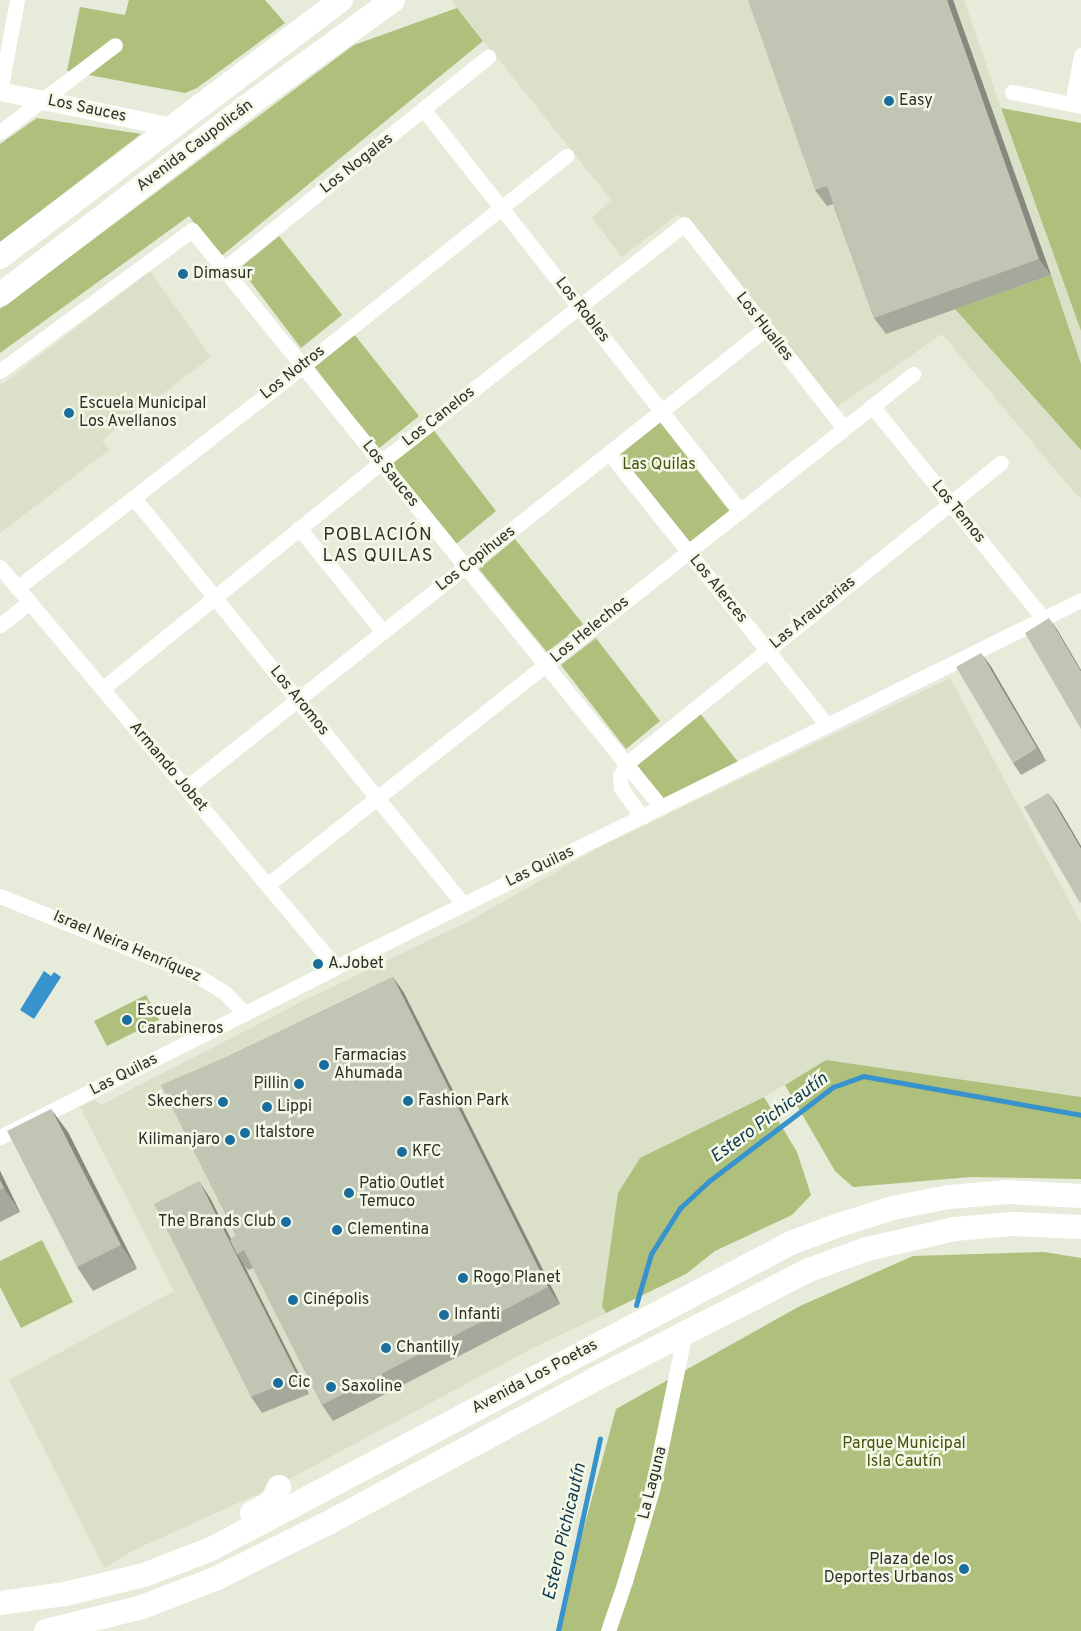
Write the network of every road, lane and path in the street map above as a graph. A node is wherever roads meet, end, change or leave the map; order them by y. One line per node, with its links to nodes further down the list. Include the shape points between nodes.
1 (17, 0): 7 (street, Los Sauces)
2 (393, 0): 11 (main road, Avenida Caupolicán)
3 (337, 2): 13 (main road, Avenida Caupolicán)
4 (115, 45): 9 (street)
5 (1081, 55): 10 (street)
6 (488, 57): 12 (street, Los Nogales)
7 (0, 91): 9 (street, Los Sauces)
8 (1012, 92): 10 (street)
9 (42, 100): 13 (street, Los Sauces); 14 (street)
10 (1077, 105)
11 (243, 110): 13 (main road, via 206,126); 16 (main road, Avenida Caupolicán)
12 (424, 110): 17 (street, Los Robles); 20 (street, Los Nogales)
13 (173, 127): 16 (main road, via 172,147); 19 (main road, Avenida Caupolicán)
14 (0, 132)
15 (566, 156): 17 (street, Los Notros)
16 (159, 174): 21 (main road, Avenida Caupolicán)
17 (501, 207): 22 (street, Los Robles); 24 (street, Los Notros)
18 (684, 224): 22 (street, Los Canelos); 23 (street, Los Hualles)
19 (0, 258)
20 (224, 269): 24 (street, Los Sauces); 25 (street, Los Sauces, via 192,230)
21 (0, 295)
22 (580, 307): 28 (street, Los Robles); 31 (street, Los Canelos)
23 (765, 329): 28 (street, Los Copihues); 29 (street, Los Hualles)
24 (303, 366): 31 (street, Los Sauces); 33 (street, Los Notros)
25 (0, 370)
26 (913, 374): 27 (street, Los Helechos)
27 (872, 406): 29 (street, Los Helechos); 34 (street, Los Temos)
28 (662, 411): 30 (street, Los Copihues); 35 (street, Los Robles)
29 (844, 428): 35 (street, Los Helechos)
30 (609, 453): 37 (street, Los Alerces); 39 (street, Los Copihues)
31 (381, 462): 36 (street, Los Canelos); 39 (street, Los Sauces)
32 (1001, 462): 34 (street, Las Araucarias)
33 (134, 498): 40 (street, Los Notros); 41 (street, Los Aromos)
34 (950, 503): 44 (street, Los Temos); 47 (street, Las Araucarias)
35 (740, 511): 37 (street, Los Helechos)
36 (298, 528): 41 (street, Los Canelos); 46 (street)
37 (688, 552): 47 (street, Los Alerces); 48 (street, Los Helechos)
38 (0, 567): 40 (street, Armando Jobet)
39 (466, 567): 46 (street, Los Copihues); 48 (street, Los Sauces)
40 (17, 588): 43 (street, Armando Jobet)
41 (214, 596): 49 (street, Los Canelos); 50 (street, Los Aromos)
42 (1081, 600): 44 (street, Las Quilas)
43 (29, 602): 45 (street); 49 (street, Armando Jobet)
44 (1043, 618): 51 (street, Las Quilas)
45 (0, 626)
46 (383, 632): 50 (street, Los Copihues)
47 (768, 650): 51 (street, Los Alerces); 52 (street, Las Araucarias)
48 (546, 665): 52 (street, Los Sauces); 54 (street, Los Helechos)
49 (102, 688): 53 (street, Armando Jobet)
50 (297, 700): 53 (street, Los Copihues); 54 (street, Los Aromos)
51 (827, 725): 55 (street, Las Quilas)
52 (626, 764): 55 (street, Los Sauces); 56 (street, via 620,776 621,788)
53 (186, 788): 57 (street, Armando Jobet)
54 (377, 798): 57 (street, Los Helechos); 59 (street, Los Aromos)
55 (661, 807): 56 (street, Las Quilas)
56 (642, 817): 59 (street, Las Quilas)
57 (267, 886): 60 (street, Armando Jobet)
58 (0, 896): 61 (street, Israel Neira Henríquez, via 198,976 225,993)
59 (463, 904): 60 (street, Las Quilas)
60 (336, 967): 61 (street, Las Quilas)
61 (245, 1014): 62 (street, Las Quilas)
62 (0, 1137)
63 (1081, 1196): 66 (main road, Avenida Los Poetas, via 1035,1192 978,1194 920,1202 866,1216 791,1243)
64 (1081, 1227): 65 (main road, Avenida Los Poetas, via 1045,1224 984,1226 927,1234 867,1249 809,1270)
65 (686, 1332): 71 (main road, Avenida Los Poetas, via 328,1523 215,1579 142,1607); 72 (street, La Laguna, via 652,1490)
66 (582, 1352): 67 (main road, via 536,1364); 69 (main road, Avenida Los Poetas, via 211,1548 144,1575)
67 (445, 1408)
68 (279, 1487): 69 (main road, via 271,1503 196,1542 151,1560)
69 (122, 1580): 70 (main road, Avenida Los Poetas, via 65,1594)
70 (0, 1603)
71 (46, 1631)
72 (608, 1631)

